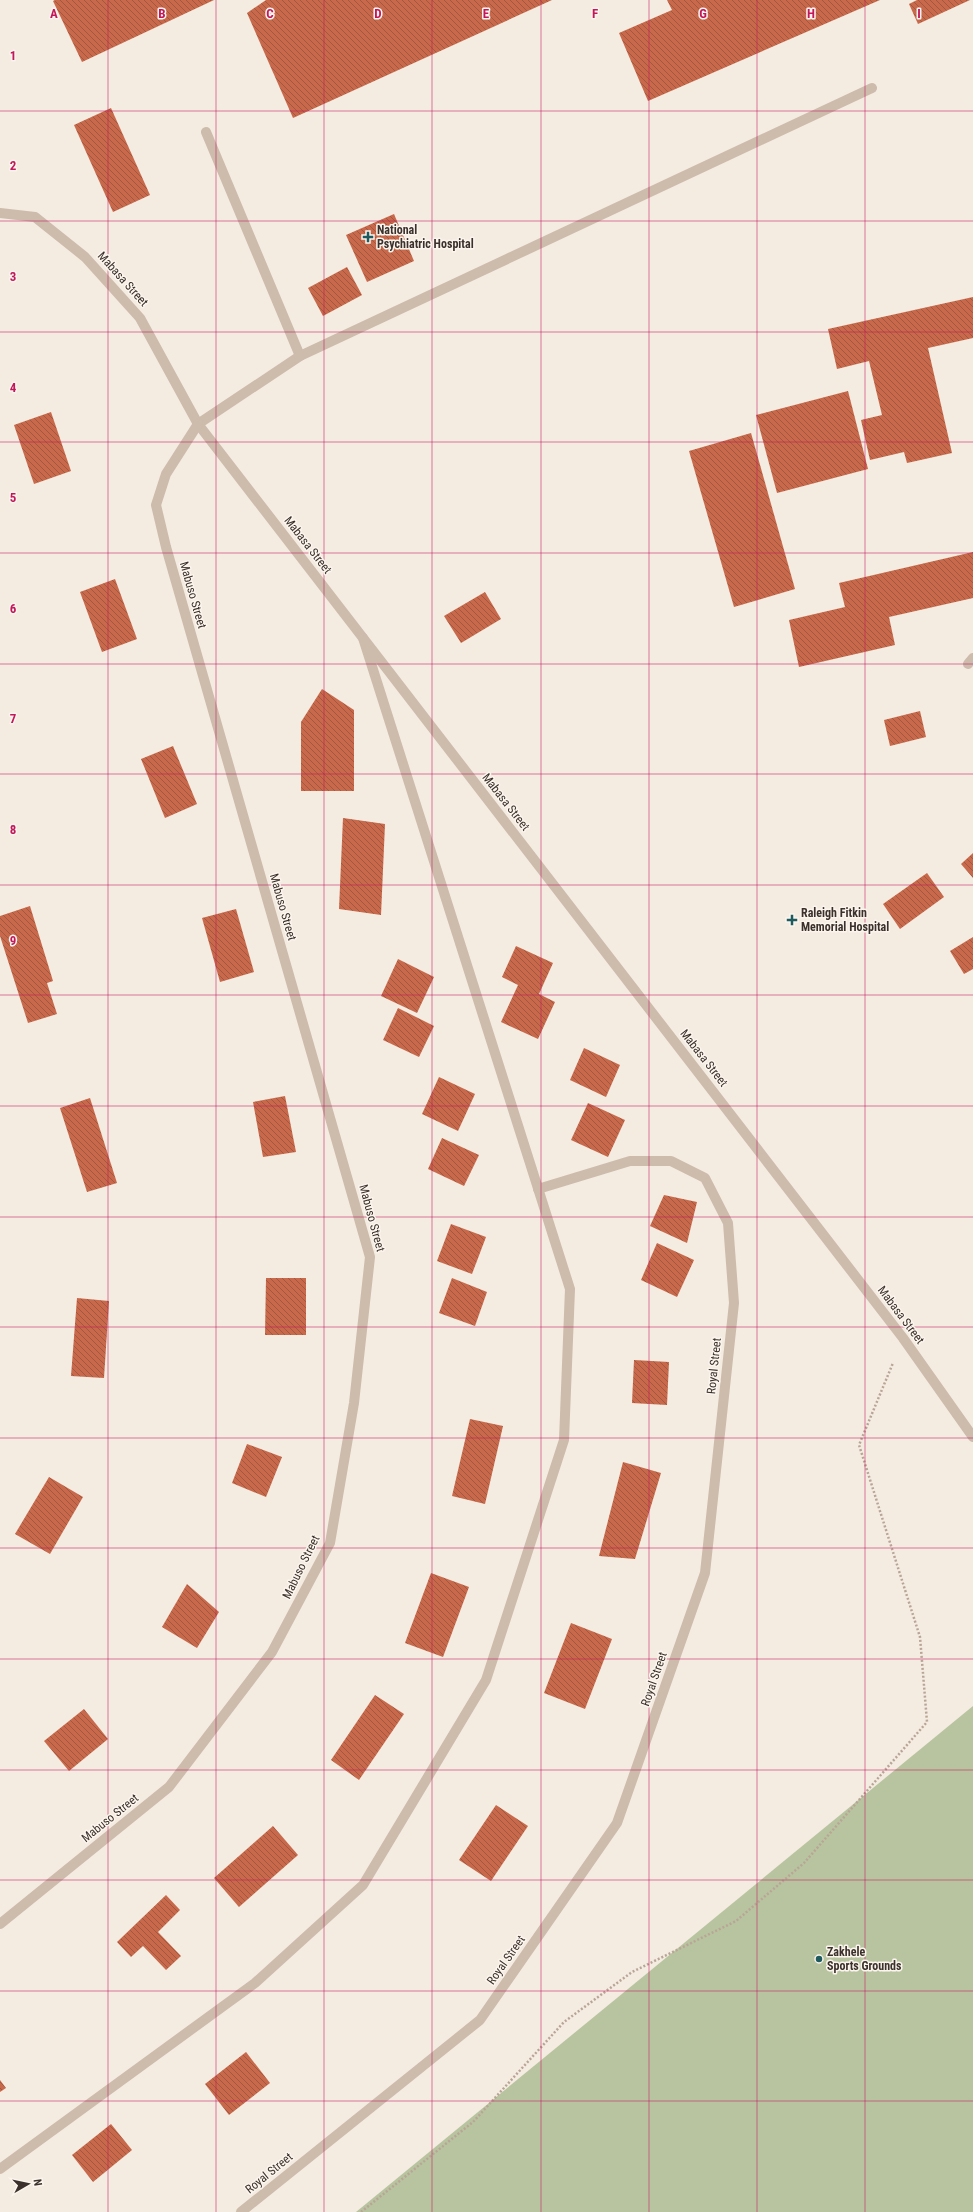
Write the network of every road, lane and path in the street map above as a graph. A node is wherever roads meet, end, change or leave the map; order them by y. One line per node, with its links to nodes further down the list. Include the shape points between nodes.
1 (872, 88): 4 (street)
2 (206, 132): 4 (street)
3 (0, 213): 5 (street, Mabasa Street, via 34,217 85,257 140,318)
4 (300, 356): 5 (street)
5 (198, 424): 6 (street, Mabasa Street); 10 (street, Mabuso Street, via 166,474 156,505 370,1257 354,1403 330,1543 272,1652 169,1787)
6 (363, 638): 7 (street); 8 (street, Mabasa Street)
7 (538, 1189): 11 (street, via 570,1289 564,1440 486,1680 363,1885 255,1983); 12 (street, Royal Street, via 630,1161 671,1161 706,1178 728,1223 734,1303 705,1573 617,1823 480,2020)
8 (903, 1338): 9 (street, Mabasa Street); 13 (path, via 859,1445 920,1637 927,1722 804,1863 736,1921 632,1972 564,2022 473,2122)
9 (973, 1437)
10 (0, 1924)
11 (0, 2169)
12 (241, 2212)
13 (361, 2212)

